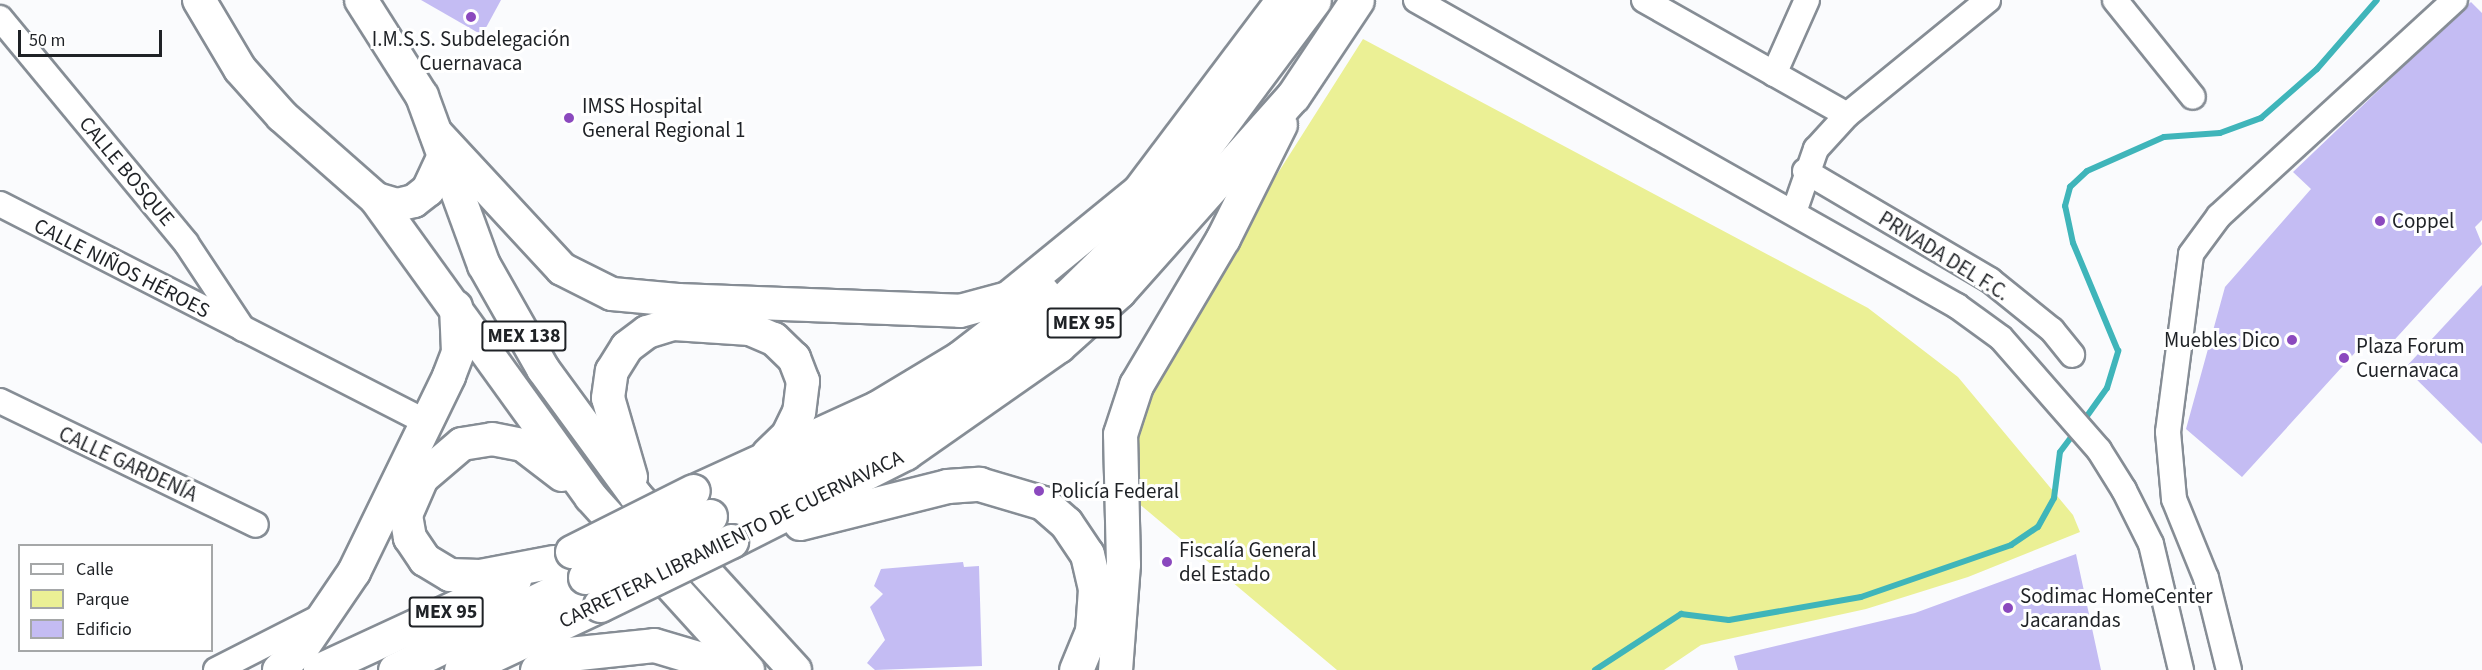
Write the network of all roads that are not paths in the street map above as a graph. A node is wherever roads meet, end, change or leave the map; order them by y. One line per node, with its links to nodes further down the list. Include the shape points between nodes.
1 (199, 0): 12 (main road, MEX 138)
2 (361, 0): 18 (main road, MEX 138, via 422,96)
3 (1283, 0): 20 (main road, MEX 95)
4 (1314, 0): 32 (highway, CARRETERA LIBRAMIENTO DE CUERNAVACA / MEX 95, via 1162,204 1039,324 891,427)
5 (1416, 0): 23 (street)
6 (1644, 0): 14 (street)
7 (1807, 0): 14 (street)
8 (1988, 0): 17 (street)
9 (2115, 0): 16 (street)
10 (2456, 0): 49 (street, via 2218,216 2191,254 2168,432 2174,499 2206,578)
11 (1355, 3): 15 (highway, CARRETERA LIBRAMIENTO DE CUERNAVACA / MEX 95)
12 (218, 14): 21 (main road, MEX 138, via 240,69 282,116)
13 (0, 18): 25 (street, CALLE BOSQUE, via 186,243)
14 (1774, 74): 17 (street)
15 (1293, 96): 34 (highway, CARRETERA LIBRAMIENTO DE CUERNAVACA / MEX 95, via 1119,291 1058,346 905,453); 47 (highway, via 1223,238 1141,376 1120,435 1123,564)
16 (2193, 97)
17 (1846, 115): 19 (street, via 1816,149)
18 (439, 146): 20 (main road, via 562,269 612,294 678,300 960,311 1008,298); 21 (main road, via 428,190 414,201 397,205); 30 (main road, MEX 138, via 484,265 543,369)
19 (1805, 171): 23 (street); 26 (street, PRIVADA DEL F.C., via 1990,280 2052,330)
20 (1144, 187): 29 (main road, MEX 95, via 1083,256 960,358 877,408)
21 (376, 200): 24 (main road, MEX 138)
22 (0, 204): 25 (street, CALLE NIÑOS HÉROES)
23 (1794, 212): 48 (street, via 1957,306 2001,338 2073,418 2099,450 2151,544)
24 (456, 306): 31 (main road, MEX 138); 36 (main road, via 458,352 449,376)
25 (244, 331): 28 (street, CALLE NIÑOS HÉROES)
26 (2072, 355)
27 (0, 401): 33 (street, CALLE GARDENÍA)
28 (416, 417)
29 (763, 459): 30 (main road, via 788,435 799,412 802,381 794,358 774,339 750,329 674,324 647,332 627,347 612,371 608,398); 32 (main road, MEX 95)
30 (636, 496): 37 (main road, MEX 138)
31 (591, 497): 35 (main road, via 523,445 492,439 462,444 422,478 406,515 410,538 425,560 450,575 480,576); 45 (main road, MEX 138)
32 (703, 503): 35 (highway, CARRETERA LIBRAMIENTO DE CUERNAVACA / MEX 95, bridge)
33 (256, 525)
34 (731, 541): 42 (highway, CARRETERA LIBRAMIENTO DE CUERNAVACA / MEX 95, bridge); 46 (highway, via 947,486 979,484 1013,490 1043,503 1066,523 1087,554 1095,589 1092,631)
35 (570, 564): 40 (main road, MEX 95); 41 (highway, CARRETERA LIBRAMIENTO DE CUERNAVACA / MEX 95)
36 (328, 613): 38 (street); 39 (main road)
37 (795, 669)
38 (216, 670)
39 (279, 670)
40 (320, 670)
41 (395, 670)
42 (461, 670)
43 (537, 670): 44 (highway, via 579,652 654,645)
44 (738, 670)
45 (748, 670)
46 (1076, 670)
47 (1115, 670)
48 (2181, 670)
49 (2229, 670)

